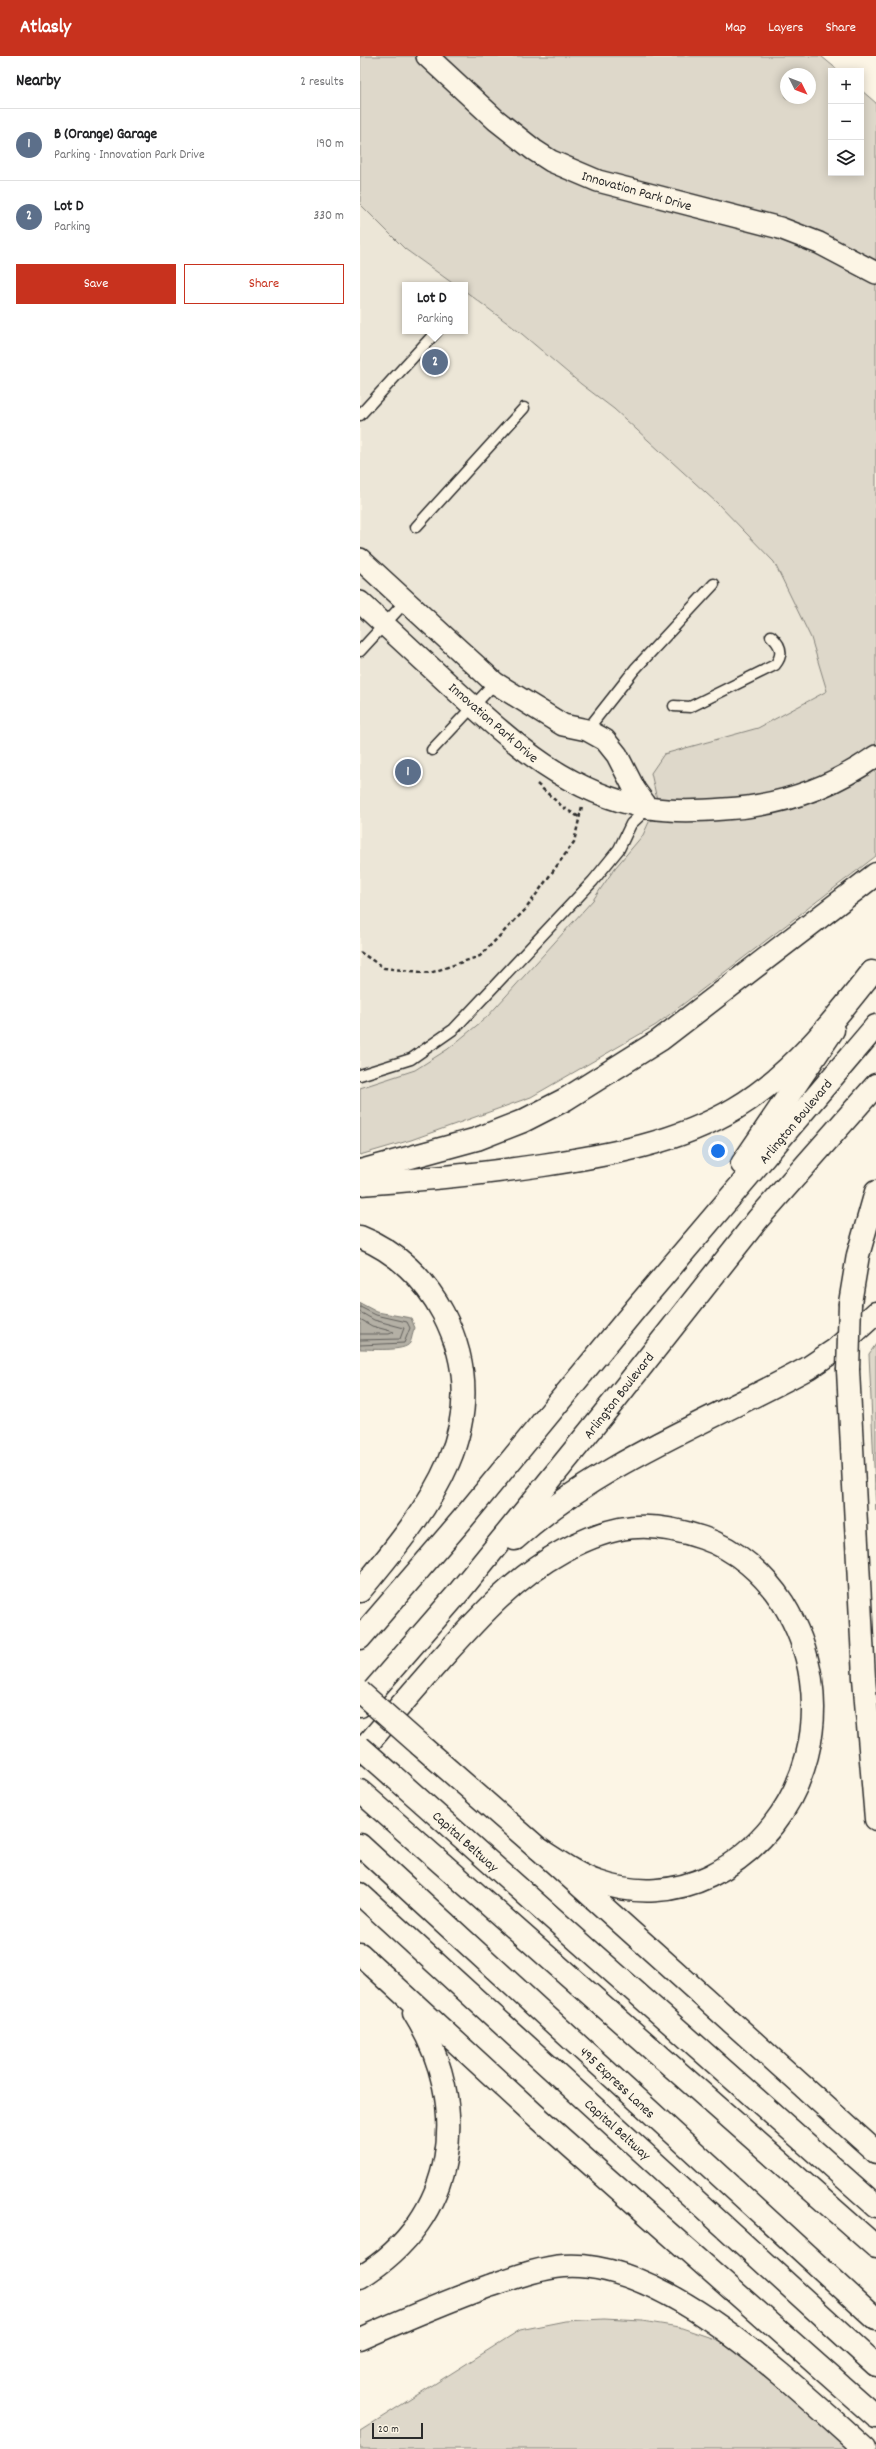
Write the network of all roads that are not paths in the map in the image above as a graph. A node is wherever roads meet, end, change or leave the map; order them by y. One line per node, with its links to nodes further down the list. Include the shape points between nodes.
1 (427, 56): 2 (street, Innovation Park Drive, via 496,120 551,160 598,181 780,228 819,242)
2 (876, 273)
3 (434, 334): 5 (lane)
4 (524, 408): 6 (lane)
5 (360, 415)
6 (416, 527)
7 (360, 559): 9 (street)
8 (714, 584): 17 (lane, via 635,669)
9 (406, 601): 11 (lane); 14 (street)
10 (360, 602): 11 (street, Innovation Park Drive)
11 (384, 624): 13 (lane); 15 (street, Innovation Park Drive)
12 (771, 636): 16 (lane, via 779,643 781,649 780,658 775,665 690,707)
13 (360, 651)
14 (495, 683): 15 (lane); 17 (street)
15 (473, 706): 18 (lane); 20 (street, Innovation Park Drive, via 533,758 588,788)
16 (674, 706)
17 (582, 736): 20 (street, via 605,740 617,755 635,790)
18 (432, 750)
19 (876, 756): 20 (street, Innovation Park Drive, via 837,781 807,793 776,801 741,808 707,810)
20 (648, 808): 24 (lane, via 631,824 619,849 592,881 454,1029 411,1059)
21 (876, 874): 26 (main road, via 660,1040 566,1099 523,1121 477,1139)
22 (874, 969): 27 (main road, via 824,1032 798,1060 769,1085 736,1108 707,1123 607,1155 493,1172); 30 (main road, via 758,1142)
23 (876, 1026): 30 (main road, Arlington Boulevard)
24 (360, 1075)
25 (876, 1085): 33 (main road, Arlington Boulevard, via 758,1219)
26 (360, 1171)
27 (360, 1184)
28 (876, 1192): 40 (main road, bridge, via 858,1255 850,1303 848,1370 864,1670)
29 (360, 1237): 32 (main road, via 389,1252 425,1284 453,1333 460,1354 464,1388 463,1415 456,1445 444,1474 423,1512)
30 (637, 1307): 34 (main road, Arlington Boulevard, via 461,1521)
31 (876, 1313): 33 (main road, via 835,1350 808,1368 639,1454 596,1477 561,1500)
32 (360, 1591)
33 (459, 1592): 36 (main road, Arlington Boulevard)
34 (360, 1638)
35 (360, 1692): 42 (main road, bridge)
36 (360, 1706)
37 (360, 1747): 46 (main road, Capital Beltway, bridge)
38 (360, 1753): 42 (main road, via 482,1615 531,1571 562,1552 593,1536 615,1529 645,1526 682,1531 711,1541 735,1554 757,1571 776,1592 793,1621 808,1666 813,1696 813,1725 804,1769 790,1800 768,1833 747,1853 696,1883 672,1889 635,1890 597,1882)
39 (366, 1796): 47 (main road)
40 (876, 1819)
41 (360, 1845): 49 (main road, 495 Express Lanes)
42 (539, 1849): 45 (main road)
43 (360, 1894): 51 (main road, Capital Beltway)
44 (360, 1955): 48 (main road, via 396,1989 426,2032 445,2081 449,2126 443,2175 419,2222 401,2246); 52 (main road, via 540,2120)
45 (876, 2152)
46 (876, 2206)
47 (876, 2247)
48 (360, 2277)
49 (876, 2319)
50 (360, 2340): 53 (main road, via 445,2302 519,2275 565,2266 606,2270 640,2281 714,2323 798,2390)
51 (876, 2365)
52 (876, 2416)
53 (865, 2449)

